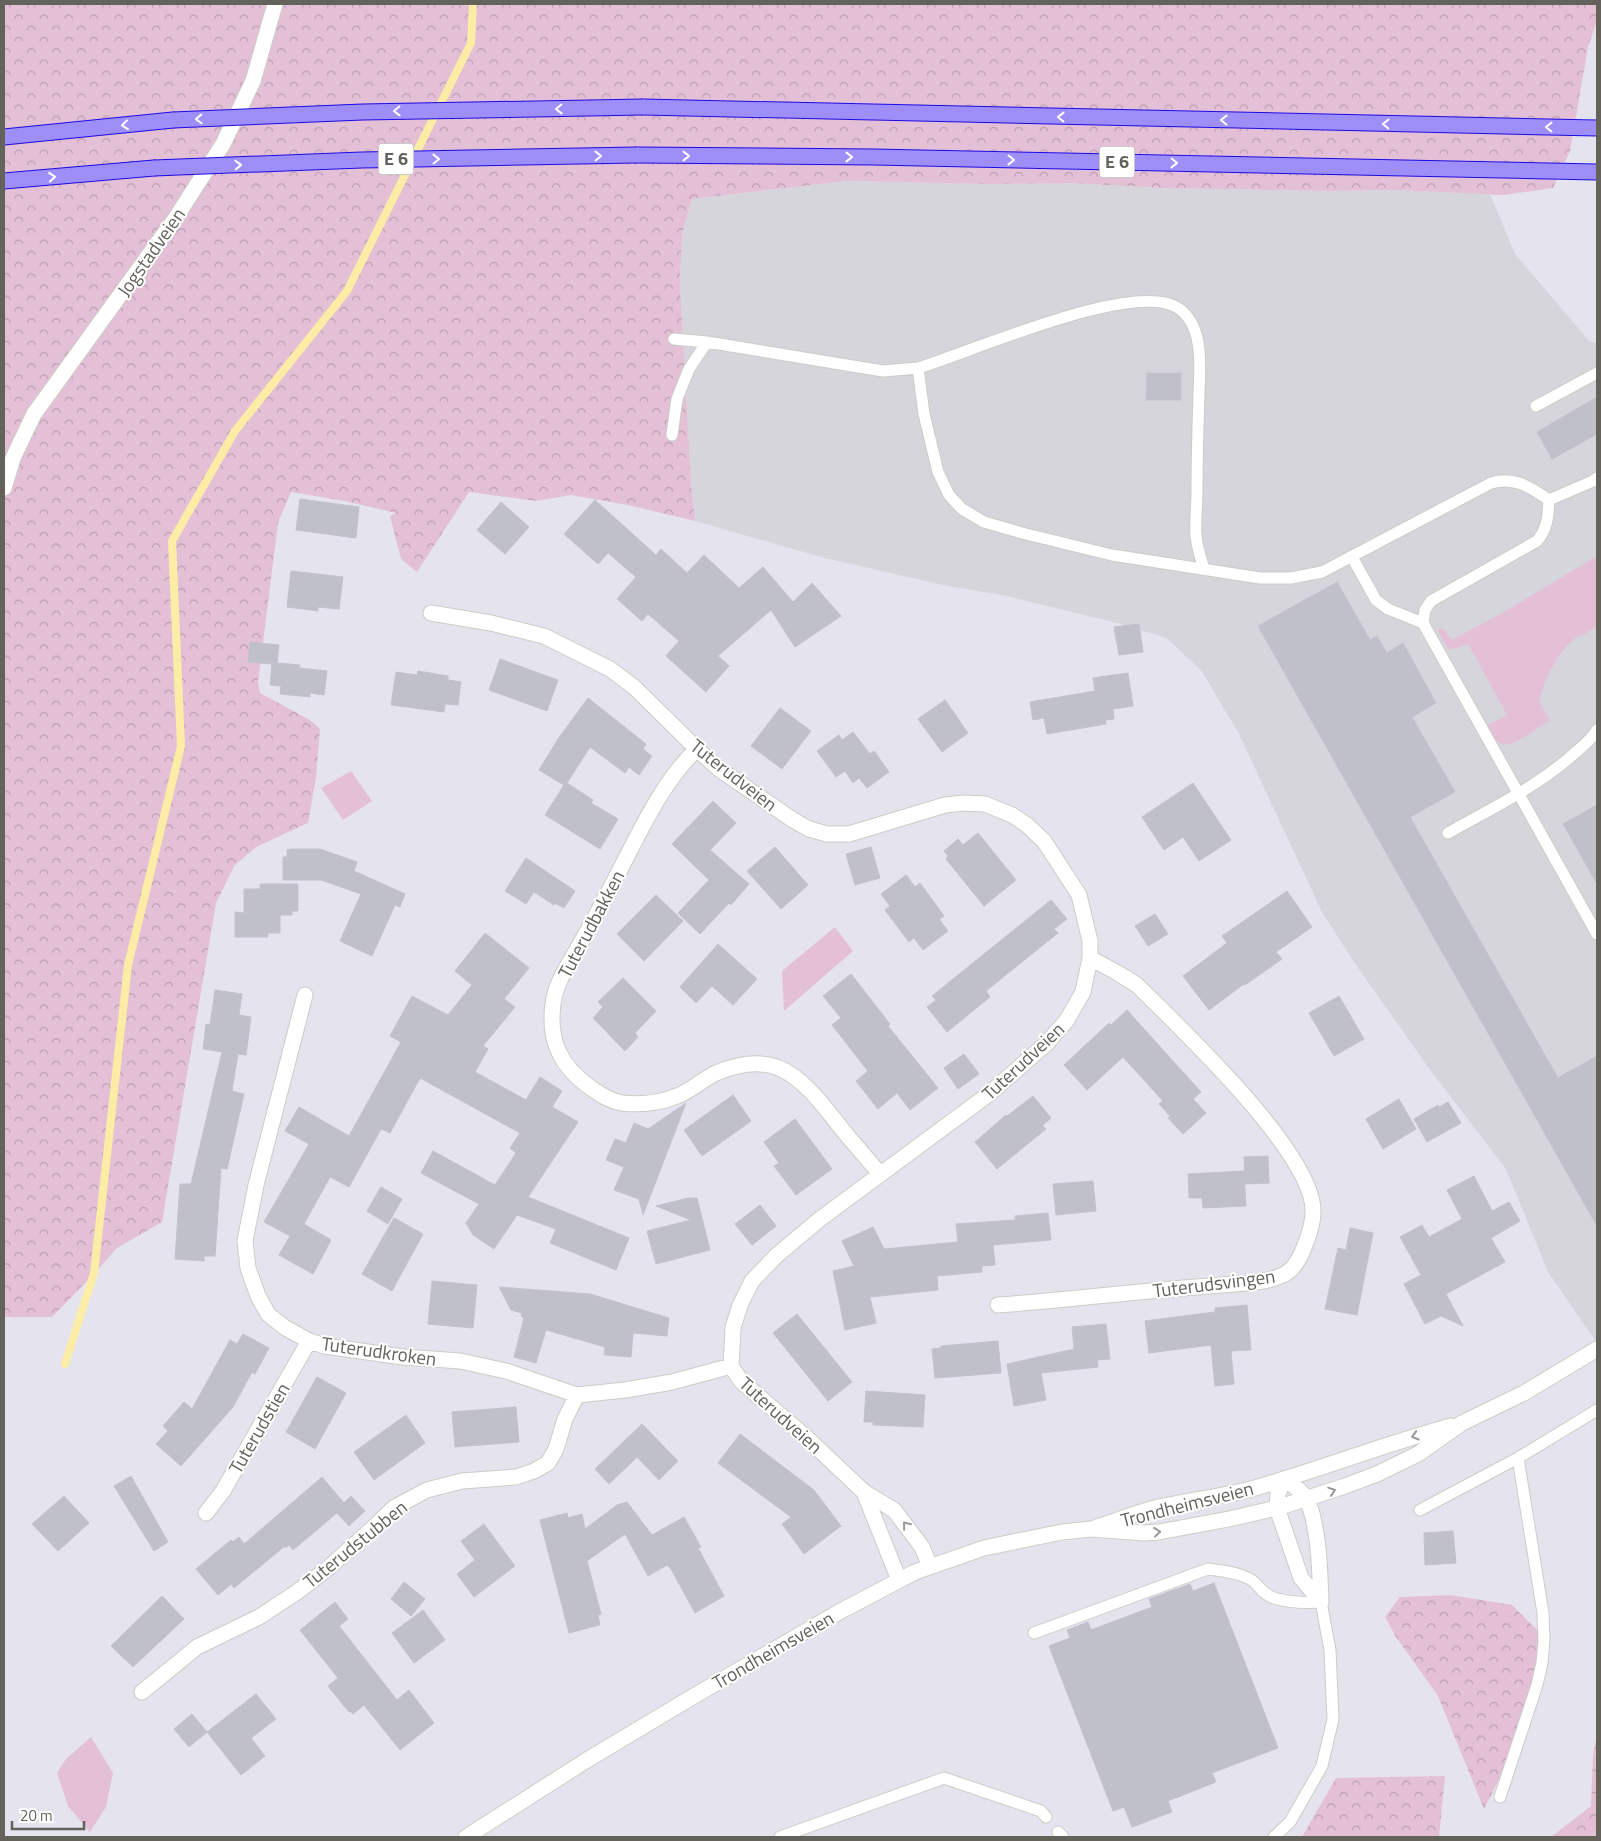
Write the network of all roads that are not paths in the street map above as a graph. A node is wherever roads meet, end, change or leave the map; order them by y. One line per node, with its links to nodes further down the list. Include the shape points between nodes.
1 (274, 4): 13 (street, Jogstadveien, via 253,82 222,144 175,219 34,414 13,458)
2 (1597, 128): 3 (highway, one-way to 3, bridge, via 643,107 363,112 173,120)
3 (4, 137)
4 (1597, 172): 5 (highway, E 6, one-way to 4, bridge, via 154,168 637,155)
5 (4, 181)
6 (674, 339): 7 (lane)
7 (707, 342): 8 (lane, via 883,371); 11 (lane, via 689,369 677,399)
8 (918, 368): 16 (lane, via 924,414 938,472 949,495 962,509 984,522 1022,533 1112,555); 16 (lane, via 1081,312 1131,302 1165,303 1178,308 1193,326 1198,340 1196,537)
9 (1597, 373): 10 (lane)
10 (1536, 406)
11 (672, 435)
12 (1596, 481): 14 (lane)
13 (4, 488)
14 (1549, 500): 15 (lane, via 1522,484 1508,480 1491,482); 18 (lane, via 1548,521 1537,541 1431,601 1425,610)
15 (1352, 557): 16 (lane, via 1322,572 1291,578 1260,578); 18 (lane, via 1376,600 1388,609)
16 (1204, 569)
17 (431, 613): 20 (street, Tuterudveien, via 544,636 578,652 610,669 634,687)
18 (1423, 623): 21 (lane)
19 (1597, 730): 21 (lane, via 1558,769)
20 (696, 749): 24 (street, Tuterudveien, via 719,769 793,820 827,834 850,834 945,805 964,803 985,804 1012,815 1044,841 1079,895 1090,941); 26 (street, Tuterudbakken, via 684,760 658,800 563,970 553,1003 552,1029 562,1061 580,1080 610,1100 622,1103 651,1103 678,1096 716,1073 739,1065 762,1064 778,1068 797,1079 824,1106)
21 (1519, 794): 22 (lane); 23 (lane)
22 (1448, 833)
23 (1597, 934)
24 (1090, 958): 26 (street, Tuterudveien, via 1083,992 1067,1020 1047,1043 990,1094); 27 (street, Tuterudsvingen, via 1137,985 1247,1098 1269,1126 1301,1172 1309,1191 1313,1211 1308,1236 1293,1267 1285,1274 1268,1279)
25 (305, 995): 28 (street, Tuterudkroken, via 256,1185 245,1242 248,1268 268,1314)
26 (880, 1174): 30 (street, Tuterudveien, via 820,1219 752,1281 740,1305 734,1328)
27 (998, 1305)
28 (309, 1341): 31 (street, Tuterudkroken, via 376,1354 460,1361 506,1371); 40 (street, Tuterudstien, via 223,1491)
29 (1597, 1348): 33 (street, Trondheimsveien, via 1524,1392)
30 (731, 1366): 31 (street, Tuterudkroken, via 672,1382); 36 (street, Tuterudveien, via 741,1381)
31 (577, 1395): 46 (street, Tuterudstubben, via 548,1463 534,1472 516,1477 462,1481 427,1490 395,1507 297,1592 259,1617 197,1647)
32 (1597, 1410): 34 (lane)
33 (1462, 1423): 35 (street, Trondheimsveien, one-way to 35); 37 (street, Trondheimsveien, one-way to 33, via 1410,1458)
34 (1518, 1458): 39 (lane); 47 (lane, via 1543,1613 1544,1641 1537,1685)
35 (1284, 1479): 37 (street); 38 (street, Trondheimsveien); 41 (street, Trondheimsveien, via 1224,1496 1155,1508)
36 (864, 1492): 42 (street, Tuterudveien, one-way to 36, via 922,1547 894,1510); 43 (street, Tuterudveien)
37 (1307, 1499): 38 (street, Trondheimsveien); 44 (street, Trondheimsveien, via 1315,1528)
38 (1277, 1508): 41 (street, Trondheimsveien, one-way to 38, via 1144,1534); 44 (street, Trondheimsveien, via 1301,1578)
39 (1420, 1510)
40 (206, 1513)
41 (1091, 1529): 42 (street, Trondheimsveien, via 1007,1542)
42 (930, 1566): 43 (street, Trondheimsveien)
43 (899, 1580): 49 (street, Trondheimsveien, via 694,1696 573,1769)
44 (1321, 1602): 45 (lane, via 1300,1603 1274,1598 1261,1592 1251,1580 1230,1572 1208,1569); 52 (lane, Trondheimsveien, via 1330,1650 1332,1719 1322,1766 1290,1822)
45 (1034, 1633)
46 (142, 1692)
47 (1500, 1797)
48 (1046, 1817): 51 (lane, via 1042,1811 944,1778)
49 (476, 1833): 50 (street, Trondheimsveien)
50 (466, 1837)
51 (780, 1837)
52 (1274, 1837)

